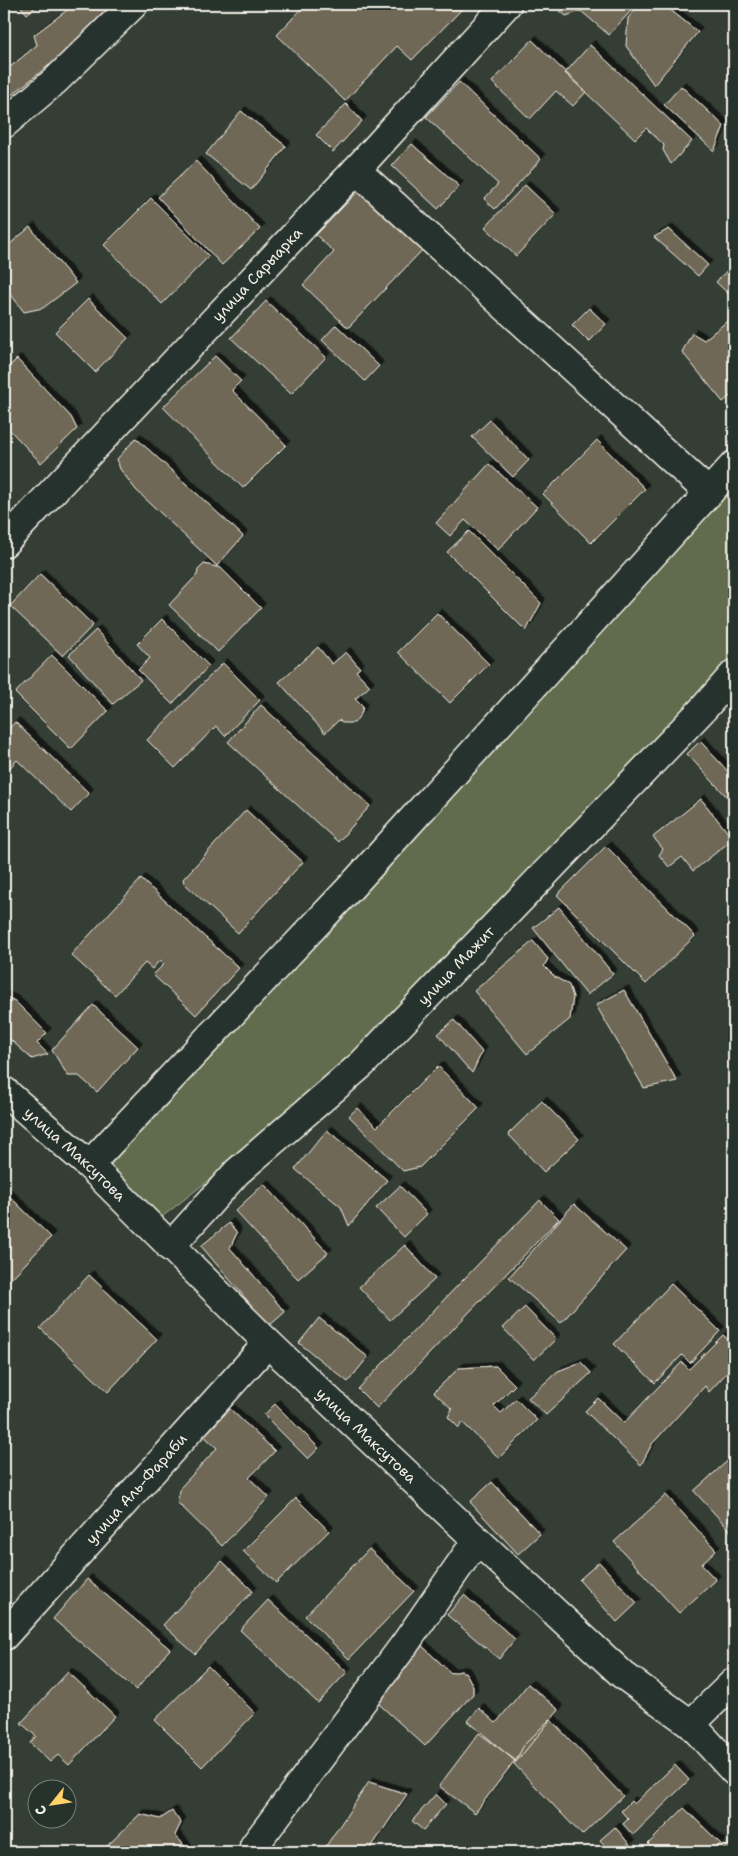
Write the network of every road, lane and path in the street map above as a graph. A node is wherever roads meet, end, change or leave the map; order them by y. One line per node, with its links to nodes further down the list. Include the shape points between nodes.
1 (134, 4): 3 (street, via 56,80)
2 (507, 4): 4 (street, улица Сарыарка)
3 (4, 124)
4 (356, 170): 6 (street); 7 (street, улица Сарыарка)
5 (734, 465): 6 (street)
6 (709, 493): 10 (street, via 350,888)
7 (4, 543)
8 (734, 674): 11 (street, улица Мажит, via 362,1064 237,1172)
9 (4, 1091): 10 (street, улица Максутова)
10 (89, 1165): 11 (street, улица Максутова)
11 (170, 1247): 12 (street, улица Максутова)
12 (268, 1343): 13 (street, улица Максутова); 14 (street, улица Аль-Фараби)
13 (476, 1540): 16 (street, улица Максутова, via 623,1675); 18 (street, via 405,1644)
14 (4, 1636)
15 (734, 1682): 16 (street)
16 (691, 1724): 17 (street, улица Максутова)
17 (734, 1771)
18 (254, 1846)

